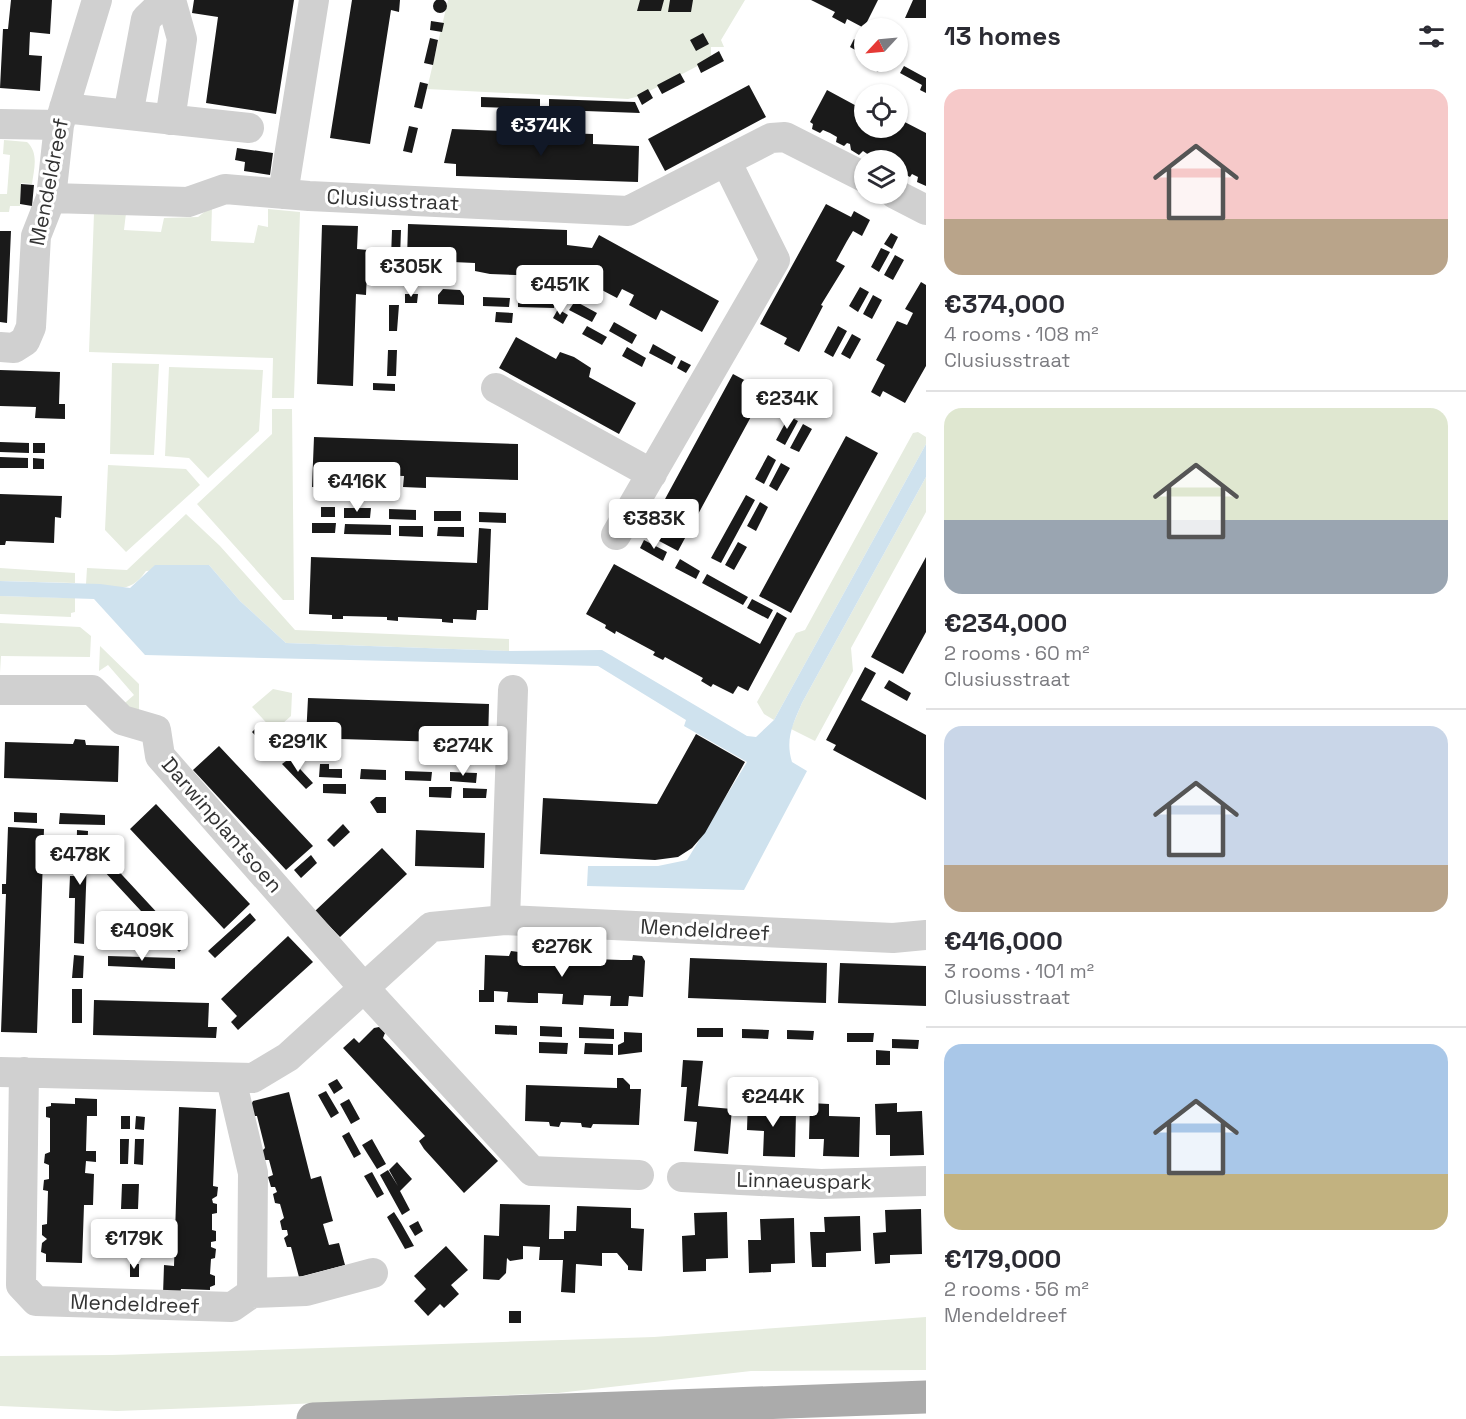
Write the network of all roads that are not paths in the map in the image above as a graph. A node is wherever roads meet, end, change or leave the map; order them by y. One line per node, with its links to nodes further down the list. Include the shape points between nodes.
1 (97, 0): 5 (street, Mendeldreef)
2 (169, 0): 4 (street, via 146,19); 6 (street, via 182,39)
3 (314, 0): 11 (street)
4 (128, 115): 5 (street); 6 (street)
5 (62, 116): 7 (street); 12 (street, Mendeldreef)
6 (170, 120): 8 (street)
7 (0, 124)
8 (249, 128)
9 (726, 161): 10 (street, Clusiusstraat, via 771,138 785,137); 11 (street, Clusiusstraat, via 628,211); 17 (street, via 775,260)
10 (854, 172)
11 (283, 194): 12 (street, Clusiusstraat, via 225,189 188,202)
12 (51, 198): 15 (street, Mendeldreef, via 36,237 31,327 25,341 14,348)
13 (908, 201): 14 (street)
14 (926, 210)
15 (0, 347)
16 (496, 388): 17 (street)
17 (652, 474): 18 (street)
18 (616, 535)
19 (0, 690): 23 (street, Darwinplantsoen, via 92,690 122,720 156,730 160,756)
20 (513, 690): 21 (street)
21 (505, 920): 22 (street, Mendeldreef, via 834,936); 23 (street, Mendeldreef, via 431,927)
22 (926, 935)
23 (364, 988): 25 (street, Mendeldreef, via 268,1071 253,1078); 26 (street, via 532,1171)
24 (12, 1072): 25 (street, Mendeldreef); 30 (street, Mendeldreef)
25 (231, 1079): 31 (street, via 253,1173)
26 (639, 1175)
27 (682, 1177): 28 (street, Linnaeuspark, via 821,1184)
28 (926, 1181)
29 (373, 1273): 31 (street, Mendeldreef, via 306,1291)
30 (11, 1285): 31 (street, Mendeldreef, via 36,1301 232,1307)
31 (252, 1293)
32 (926, 1397): 33 (main road)
33 (313, 1419)

